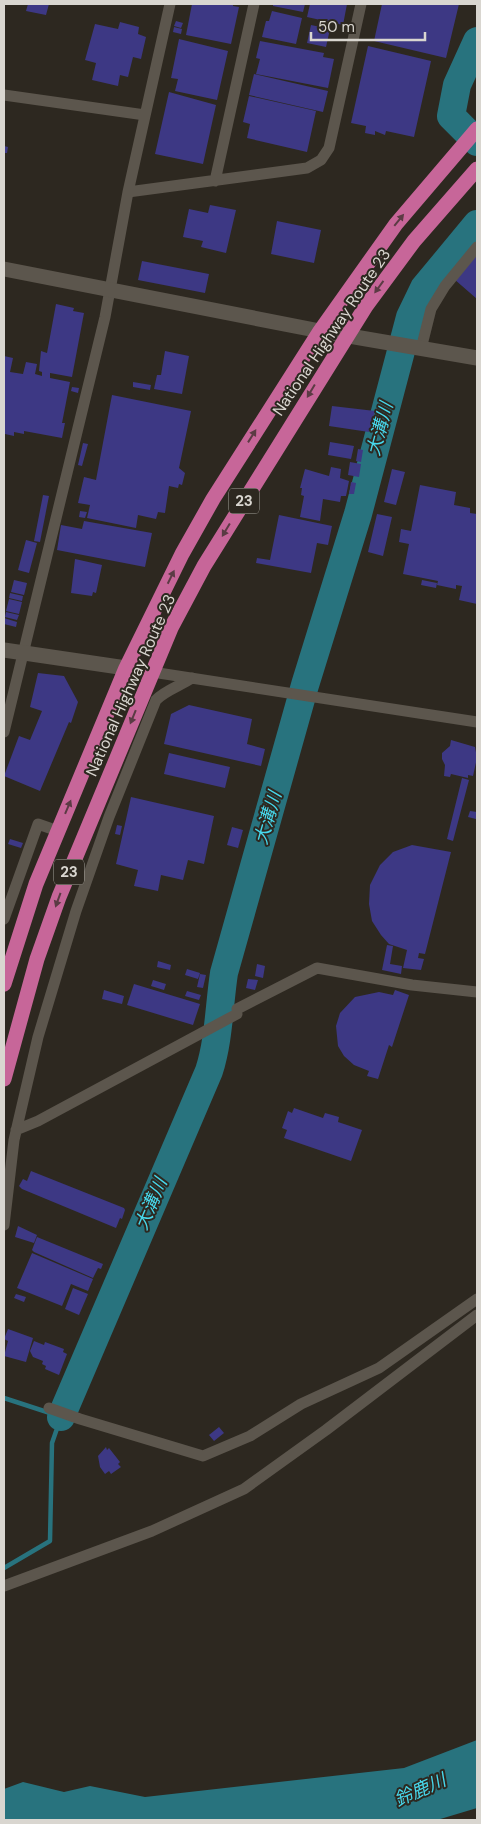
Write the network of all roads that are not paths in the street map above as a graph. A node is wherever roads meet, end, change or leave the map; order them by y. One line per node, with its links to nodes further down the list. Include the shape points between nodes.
1 (170, 4): 5 (street)
2 (254, 4): 8 (street)
3 (361, 4): 8 (street, via 329,148 321,160 307,168)
4 (4, 95): 5 (street)
5 (145, 115): 9 (street)
6 (477, 129): 13 (highway, National Highway Route 23 / 23, one-way to 6, via 396,224)
7 (477, 169): 14 (highway, National Highway Route 23 / 23, one-way to 14, via 414,241)
8 (215, 181): 9 (street)
9 (128, 192): 12 (street)
10 (477, 247): 15 (street, via 431,309)
11 (4, 269): 12 (street)
12 (110, 290): 13 (street); 18 (street)
13 (320, 331): 14 (street); 19 (highway, National Highway Route 23 / 23, one-way to 13, via 213,499)
14 (347, 335): 15 (street); 20 (highway, National Highway Route 23 / 23, one-way to 20, via 204,566)
15 (418, 348): 16 (street)
16 (477, 358)
17 (4, 650): 18 (street)
18 (24, 653): 19 (street); 23 (street)
19 (126, 668): 20 (street); 24 (highway, National Highway Route 23 / 23, one-way to 19)
20 (152, 672): 21 (street); 28 (highway, National Highway Route 23 / 23, one-way to 28, via 59,897 37,959)
21 (192, 678): 22 (street); 29 (street, via 174,690 164,692 156,700 109,817 38,1036)
22 (477, 722)
23 (4, 732)
24 (58, 831): 25 (street, via 38,824); 26 (highway, National Highway Route 23 / 23, via 36,884)
25 (4, 919)
26 (4, 984)
27 (477, 992): 29 (street, via 412,985 317,968 38,1121)
28 (4, 1079)
29 (16, 1130): 30 (street)
30 (4, 1225)
31 (477, 1299): 33 (street, via 379,1368 301,1404 250,1436 202,1456)
32 (477, 1314): 34 (street, via 244,1489 152,1531)
33 (52, 1409)
34 (4, 1586)

